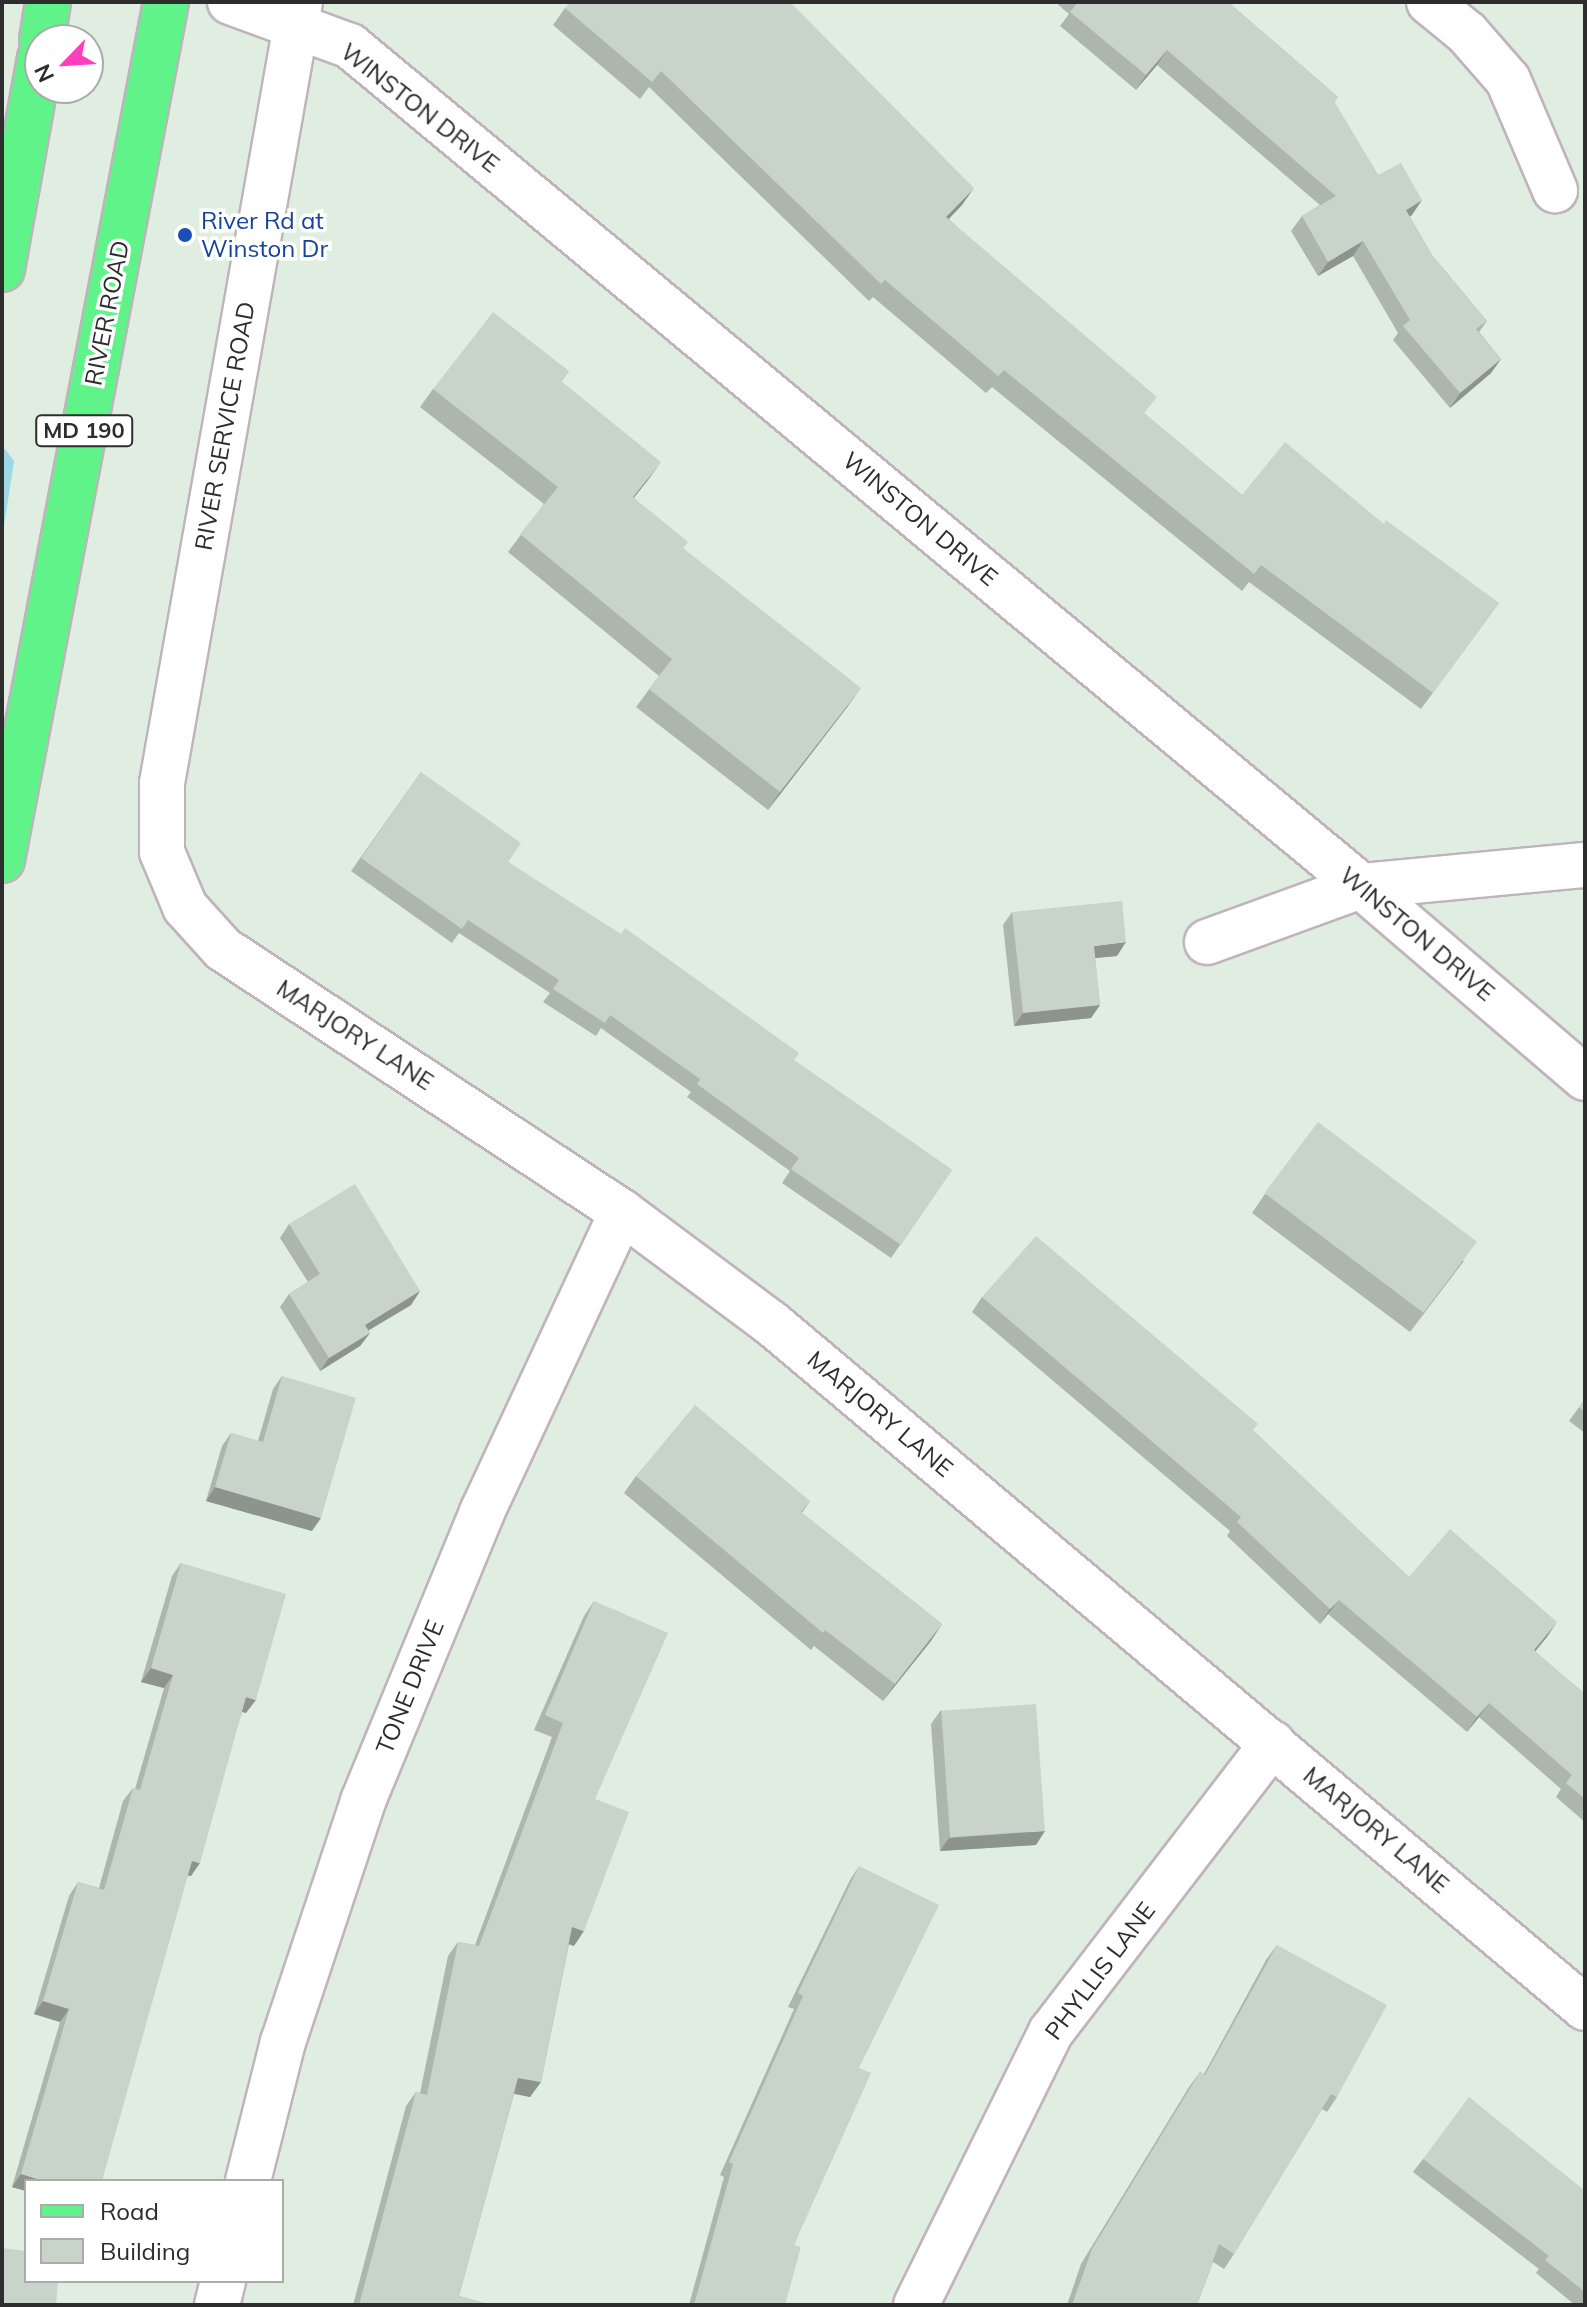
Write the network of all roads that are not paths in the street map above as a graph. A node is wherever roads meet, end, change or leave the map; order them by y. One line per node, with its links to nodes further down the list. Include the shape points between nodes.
1 (48, 2): 6 (main road)
2 (166, 2): 11 (main road, RIVER ROAD / MD 190)
3 (230, 2): 5 (street, WINSTON DRIVE)
4 (1429, 2): 8 (street, via 1467,33 1508,80)
5 (297, 14): 10 (street, RIVER SERVICE ROAD, via 162,783); 13 (street, WINSTON DRIVE, via 350,46)
6 (45, 24)
7 (32, 104): 9 (main road)
8 (1555, 190)
9 (2, 269)
10 (162, 852): 16 (street, MARJORY LANE, via 185,907 223,949)
11 (2, 860)
12 (1585, 865): 13 (street)
13 (1361, 886): 14 (street); 15 (street, WINSTON DRIVE)
14 (1207, 942)
15 (1585, 1078)
16 (622, 1212): 17 (street, MARJORY LANE, via 771,1323); 19 (street, TONE DRIVE, via 482,1512 363,1801 283,2042)
17 (1273, 1743): 18 (street, MARJORY LANE); 22 (street, PHYLLIS LANE, via 1051,2032)
18 (1585, 2008)
19 (249, 2179)
20 (222, 2283): 21 (street)
21 (217, 2305)
22 (916, 2305)

